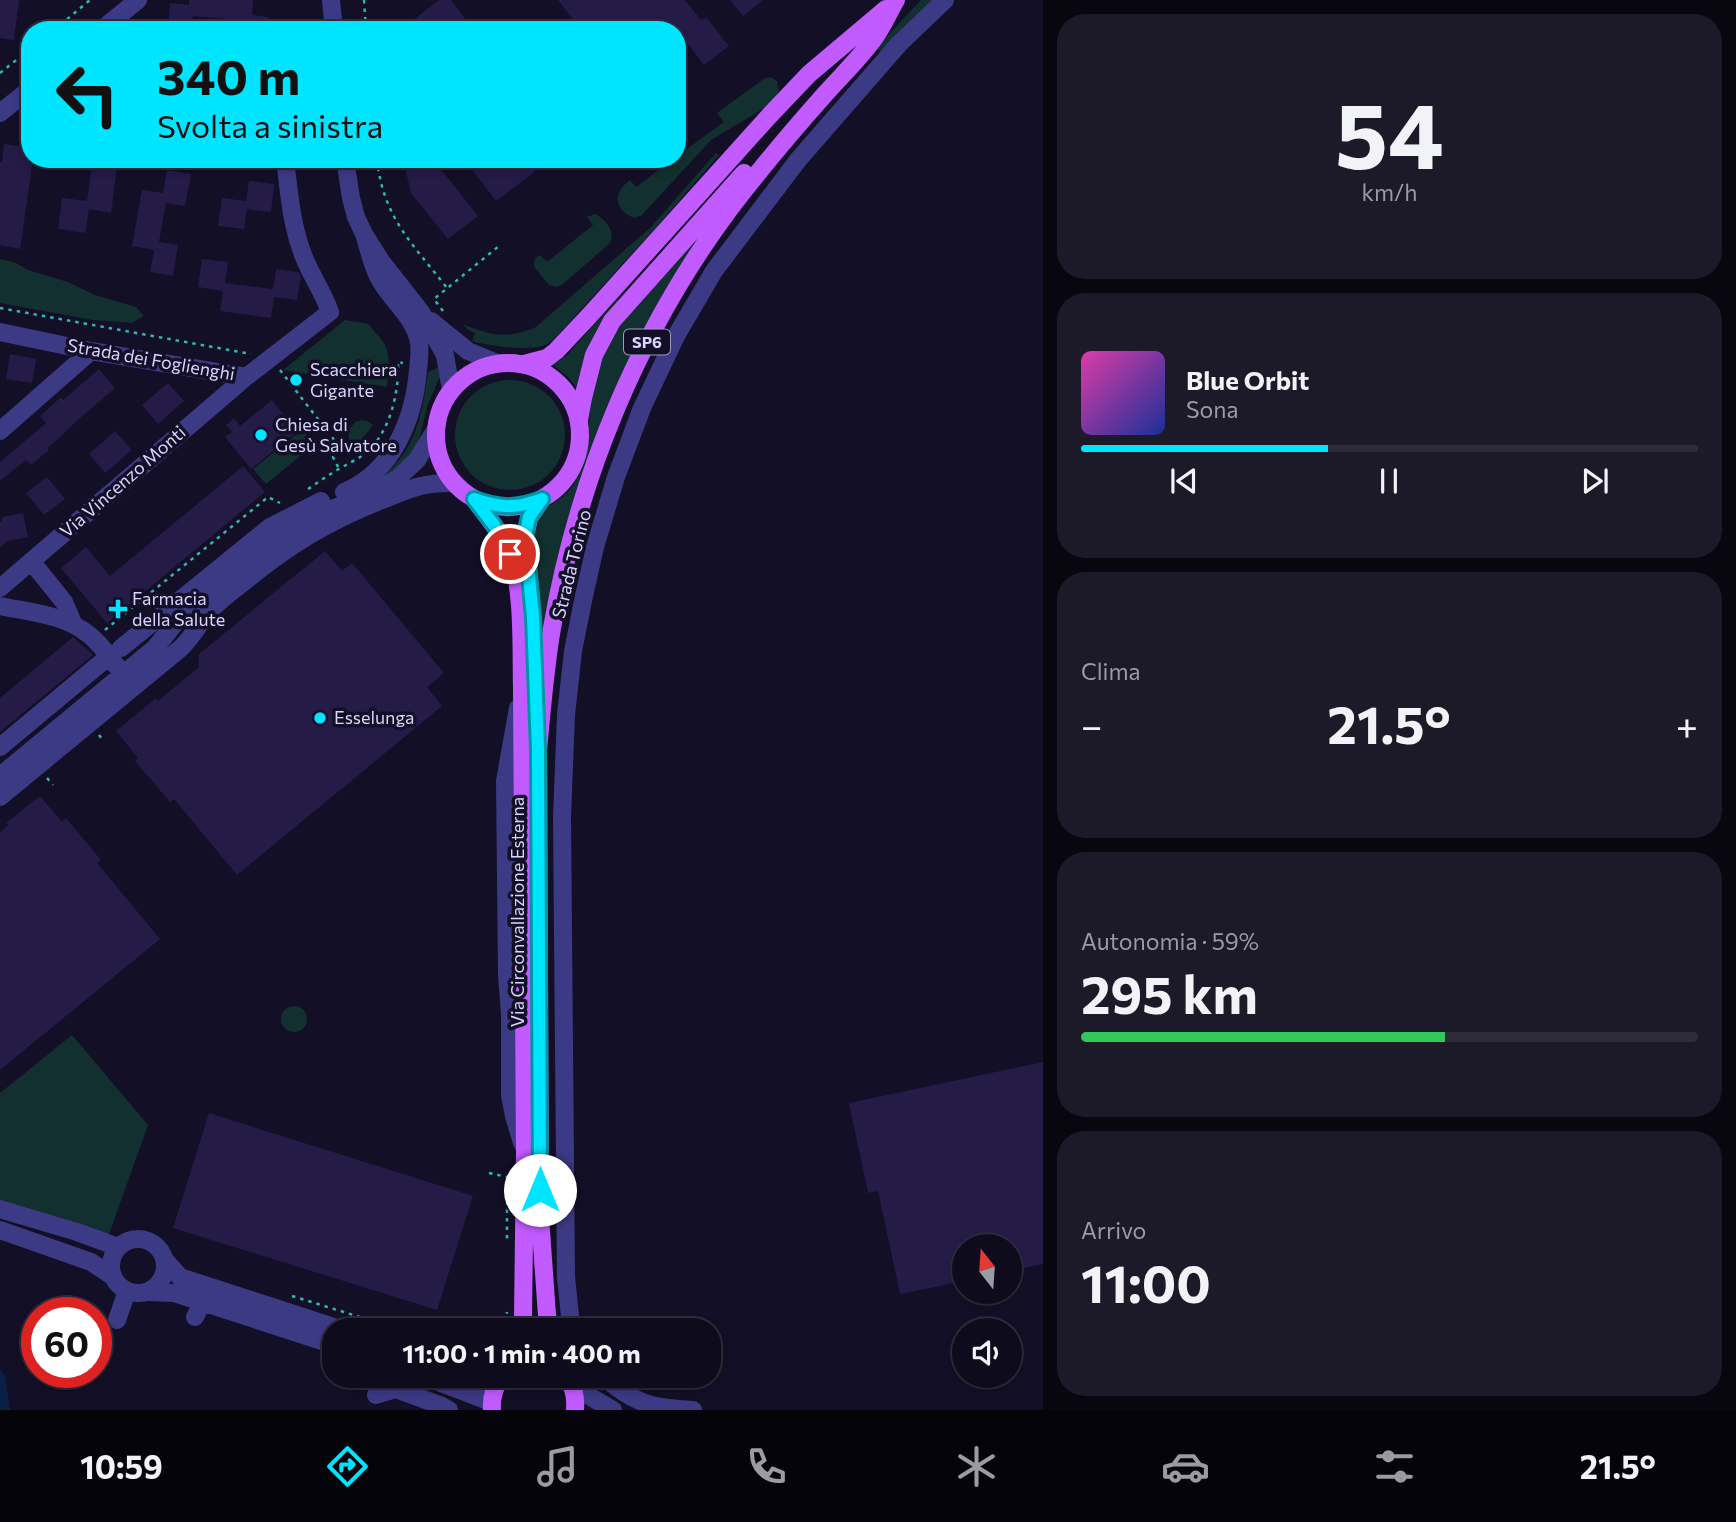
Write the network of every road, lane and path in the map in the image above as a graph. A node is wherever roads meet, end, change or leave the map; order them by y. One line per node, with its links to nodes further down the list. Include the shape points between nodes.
1 (90, 0): 7 (path)
2 (138, 0): 8 (street)
3 (364, 0): 10 (path)
4 (896, 0): 29 (main road, SP6, via 770,115 556,351); 32 (main road, SP6, via 612,321 594,355); 53 (main road, SP6, via 875,37 751,180 718,225 673,295 631,374 572,538 552,626)
5 (945, 0): 71 (street, Strada Torino, via 899,44 798,160 714,271 642,408 595,547 573,651 562,817 566,1277)
6 (331, 1): 9 (street)
7 (65, 21)
8 (113, 21)
9 (333, 21)
10 (365, 21)
11 (21, 56): 12 (path)
12 (0, 73)
13 (21, 96): 14 (street)
14 (0, 113)
15 (286, 168): 26 (street, Strada dei Foglienghi, via 295,229 330,312)
16 (346, 168): 18 (street)
17 (378, 168): 20 (path, via 384,197 397,225)
18 (364, 234): 22 (street); 28 (street, via 379,279 414,328)
19 (499, 246): 20 (path)
20 (447, 288): 23 (path, via 434,299)
21 (0, 308): 26 (path)
22 (421, 312): 27 (street, via 468,351); 31 (street, via 445,355)
23 (449, 318)
24 (0, 332): 25 (street, Strada dei Foglienghi)
25 (91, 351): 30 (street, Strada dei Foglienghi); 34 (street)
26 (270, 358): 30 (street, Strada dei Foglienghi); 35 (path, via 341,449 333,457)
27 (496, 363): 29 (main road, SP6); 31 (main road, SP6, via 481,367)
28 (419, 364): 35 (path, via 398,362 396,397 379,438 359,458); 38 (street, via 412,412 394,450 368,479)
29 (524, 364): 32 (main road, SP6, via 557,382 572,400)
30 (246, 377): 43 (street, Via Vincenzo Monti)
31 (451, 390): 33 (main road, SP6)
32 (579, 421): 40 (main road, SP6, via 578,454 572,469)
33 (436, 429): 36 (main road, SP6, via 439,459); 42 (street, via 417,460 398,478)
34 (0, 431)
35 (339, 469): 37 (path)
36 (454, 483): 39 (main road, SP6); 49 (street, via 407,490 301,539 217,604 181,648)
37 (306, 490)
38 (328, 499): 42 (street); 46 (street, via 270,527)
39 (474, 499): 40 (main road, SP6, via 513,507); 69 (main road, Via Circonvallazione Esterna / SP6, via 503,540 517,582 522,689)
40 (542, 499): 53 (main road, Via Circonvallazione Esterna / SP6, via 529,517 525,536)
41 (286, 507): 48 (path, via 268,496 102,632)
42 (317, 516): 46 (street)
43 (31, 561): 44 (street, Via Vincenzo Monti); 47 (street, via 64,602)
44 (0, 588)
45 (0, 606): 47 (street)
46 (175, 612): 48 (street); 49 (street, via 155,648)
47 (74, 625): 48 (street)
48 (109, 650): 49 (street); 52 (street)
49 (128, 681): 54 (street); 57 (street)
50 (96, 733): 51 (path)
51 (104, 742)
52 (0, 747)
53 (538, 750): 70 (main road, Via Circonvallazione Esterna / SP6, via 540,1217)
54 (0, 776)
55 (45, 776): 56 (path)
56 (53, 785)
57 (0, 797)
58 (489, 1173): 61 (path, via 507,1177)
59 (0, 1209): 62 (street)
60 (0, 1230): 64 (street, via 91,1262)
61 (507, 1245)
62 (118, 1247): 63 (street, via 133,1239 150,1241); 64 (street, via 111,1261)
63 (165, 1261): 66 (street, via 163,1279); 73 (street, via 180,1277)
64 (113, 1276): 65 (street)
65 (127, 1291): 66 (street); 72 (street)
66 (149, 1292): 74 (street, via 174,1293 199,1309)
67 (507, 1312): 68 (path)
68 (505, 1318)
69 (523, 1318)
70 (548, 1318)
71 (570, 1318)
72 (117, 1321)
73 (322, 1323)
74 (322, 1342)
75 (451, 1388): 81 (street)
76 (494, 1388): 81 (main road)
77 (572, 1388): 83 (main road)
78 (581, 1388): 84 (street)
79 (619, 1388): 85 (street, via 651,1406)
80 (376, 1395): 82 (street, via 396,1390)
81 (492, 1406)
82 (449, 1410)
83 (575, 1410)
84 (613, 1410)
85 (693, 1410)

